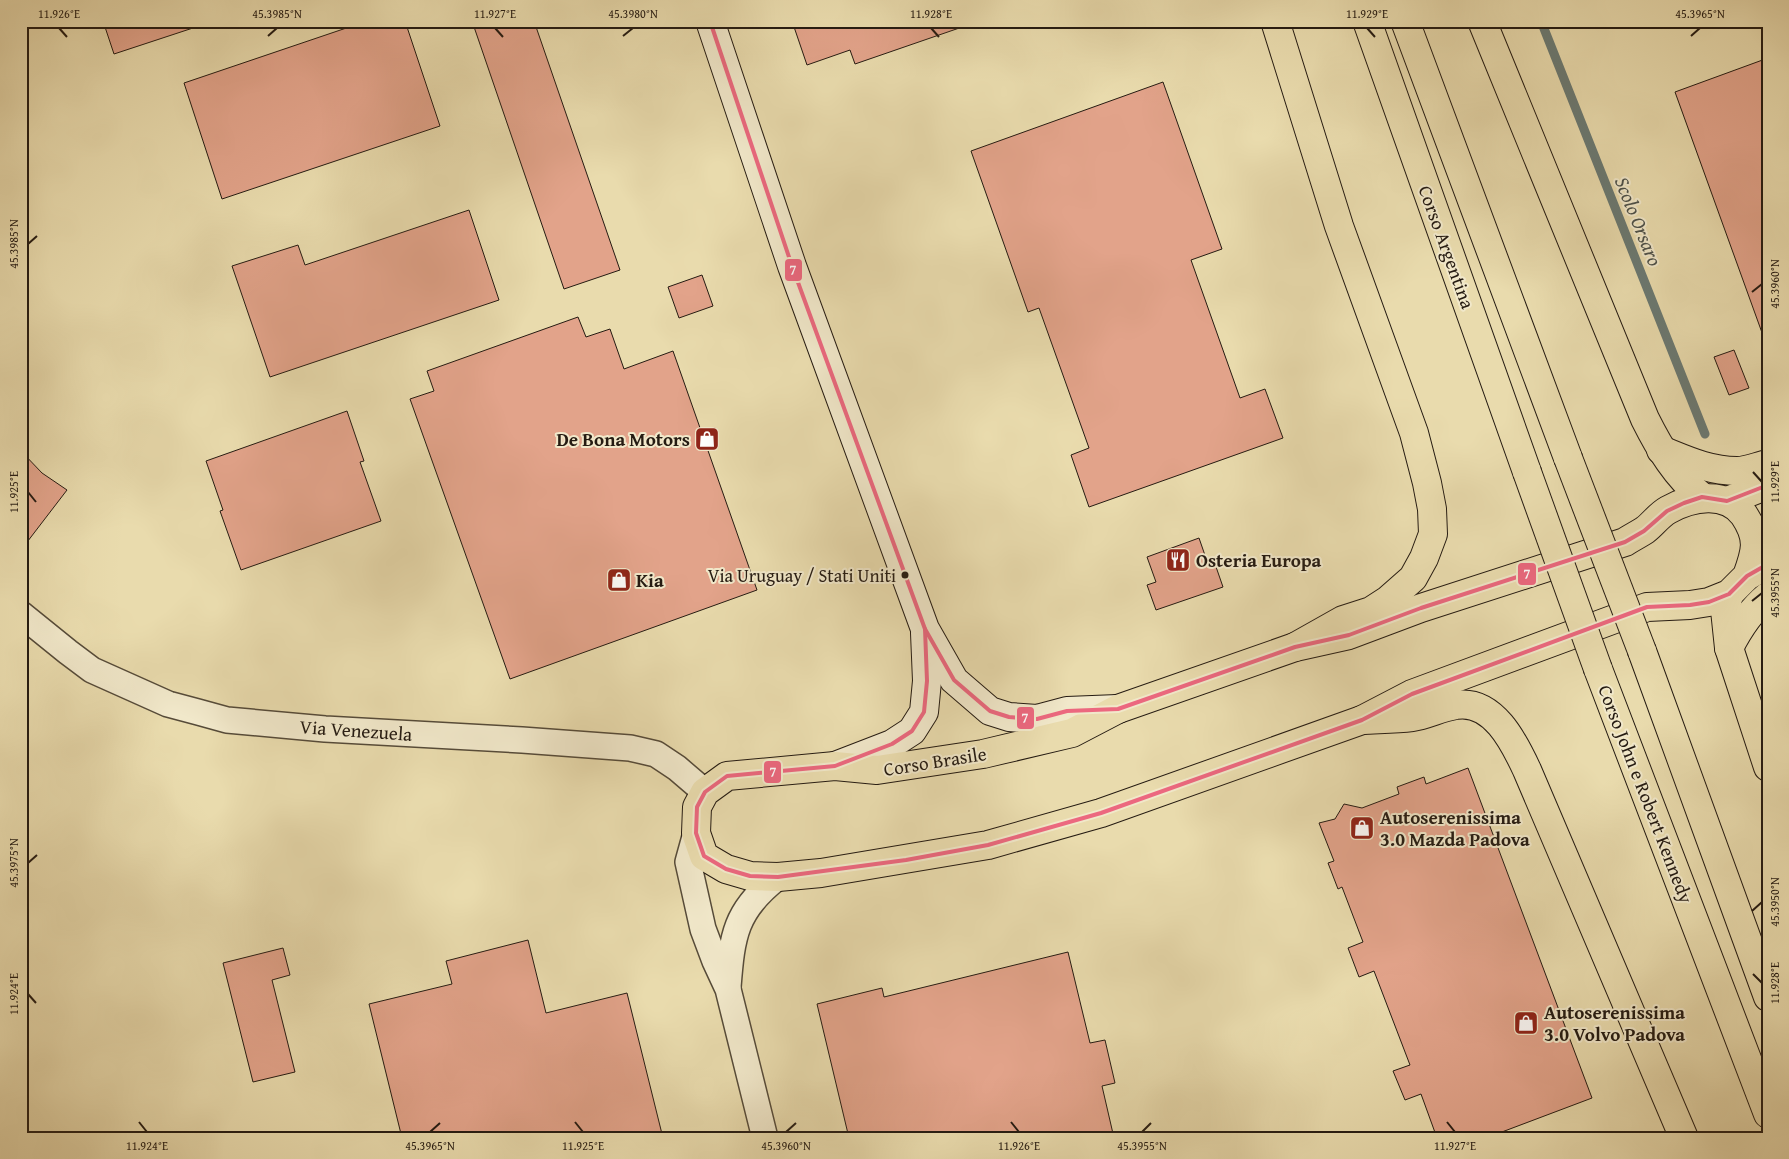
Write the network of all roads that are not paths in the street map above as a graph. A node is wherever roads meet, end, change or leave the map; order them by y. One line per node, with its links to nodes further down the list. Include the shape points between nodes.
1 (710, 21): 14 (street, via 792,266)
2 (1275, 21): 15 (main road, via 1339,226 1414,433 1432,509 1433,534 1413,578 1388,600)
3 (1367, 21): 8 (main road, Corso Argentina)
4 (1405, 21): 25 (main road, Corso Argentina, bridge, via 1642,651)
5 (1482, 21): 6 (main road, via 1645,419)
6 (1661, 450): 7 (main road, via 1710,468 1738,471); 10 (main road, via 1688,486)
7 (1768, 464)
8 (1527, 472): 26 (main road, Corso John e Robert Kennedy, bridge, via 1598,669)
9 (1768, 485): 10 (main road, Corso Brasile)
10 (1715, 499): 11 (main road, via 1740,510 1753,528 1756,549); 15 (main road, Corso Brasile, via 1667,511 1625,542 1421,608 1349,635)
11 (1748, 578): 16 (main road, via 1725,610); 18 (main road, via 1709,602 1647,606 1412,694)
12 (1768, 596): 16 (main road, via 1756,606)
13 (21, 614): 21 (street, Via Venezuela, via 92,670 168,704 227,720 630,748 656,754)
14 (925, 629): 17 (street, via 954,680 990,711 1009,717 1037,719 1067,711); 19 (street, via 927,682 924,712 912,731 892,744)
15 (1294, 647): 17 (main road, Corso Brasile)
16 (1729, 648): 20 (main road)
17 (1118, 709): 19 (main road, Corso Brasile, via 1072,733 983,754 877,770)
18 (1362, 720): 23 (main road, via 1101,813 988,845); 28 (main road, via 1413,717 1457,704 1473,706 1488,713 1512,738)
19 (835, 766): 21 (main road, Corso Brasile, via 727,776)
20 (1768, 767)
21 (705, 792): 22 (main road, via 697,807)
22 (696, 833): 23 (main road, via 704,856 726,869 750,876); 24 (street, via 688,862 703,929)
23 (778, 877): 24 (street, via 753,900 736,929 731,945)
24 (728, 989): 27 (street)
25 (1768, 997)
26 (1768, 1114)
27 (765, 1138)
28 (1684, 1138)

